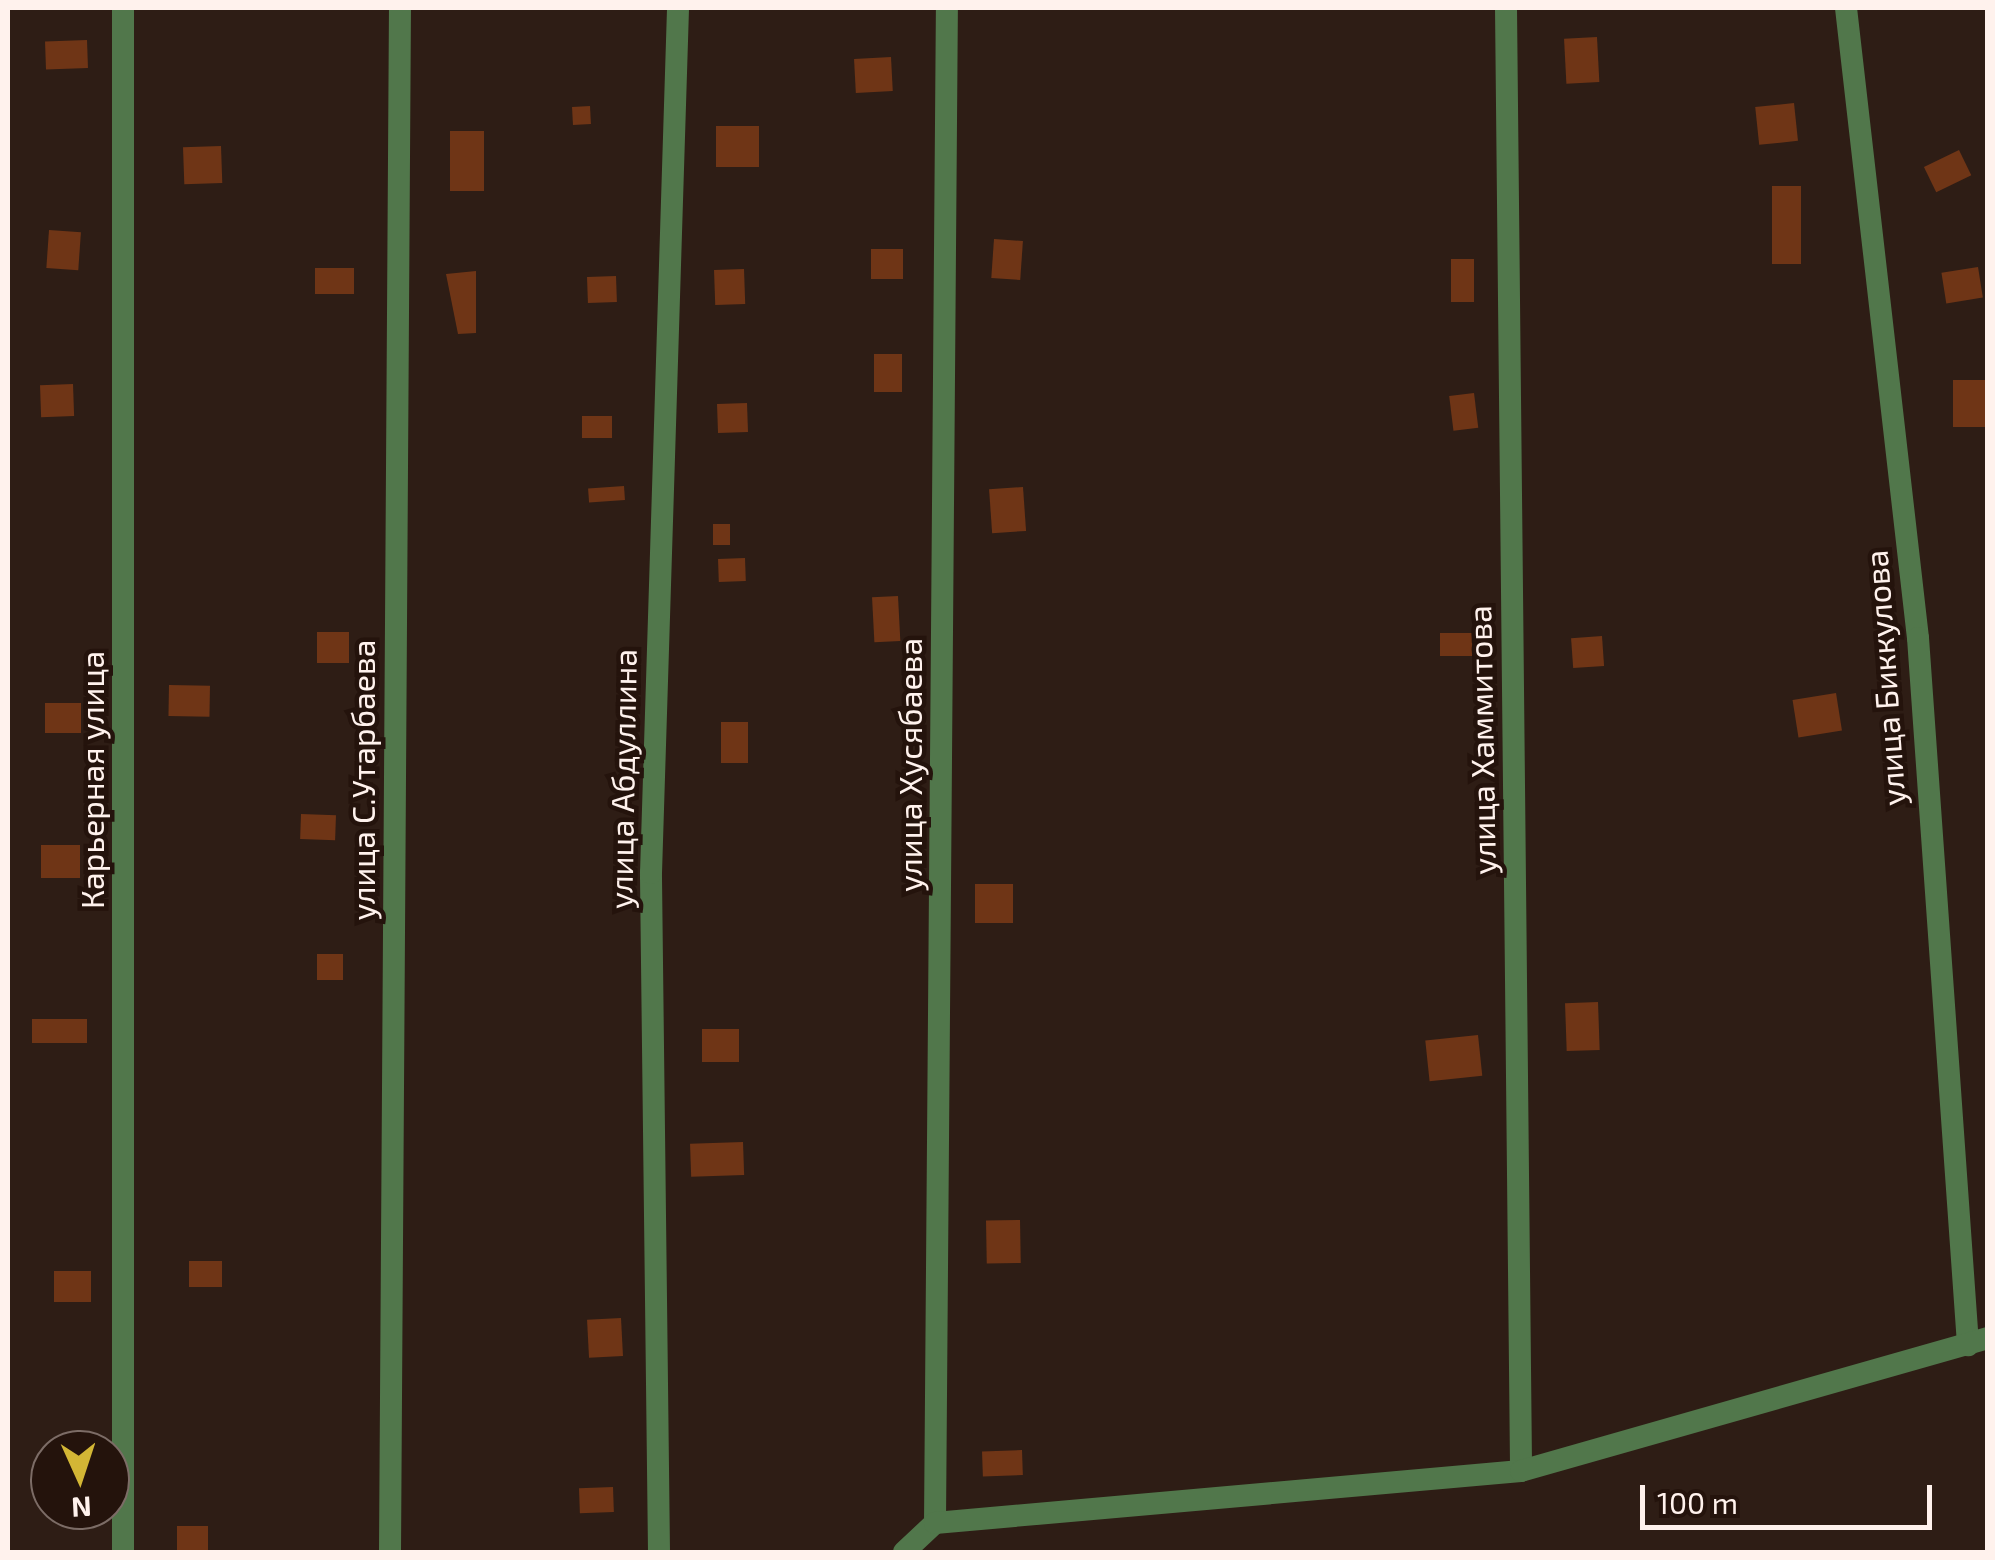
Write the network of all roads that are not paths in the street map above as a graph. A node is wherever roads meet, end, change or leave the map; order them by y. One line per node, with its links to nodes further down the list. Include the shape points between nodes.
1 (123, 8): 10 (street, Карьерная улица)
2 (400, 8): 11 (street, улица С.Утарбаева)
3 (678, 8): 12 (street, улица Абдуллина, via 650,872)
4 (947, 8): 9 (street, улица Хусябаева)
5 (1506, 8): 8 (street, улица Хаммитова)
6 (1846, 8): 7 (street, улица Биккулова, via 1918,638)
7 (1978, 1341): 8 (street)
8 (1521, 1471): 9 (street)
9 (935, 1523): 13 (street)
10 (123, 1552)
11 (390, 1552)
12 (659, 1552)
13 (904, 1552)

